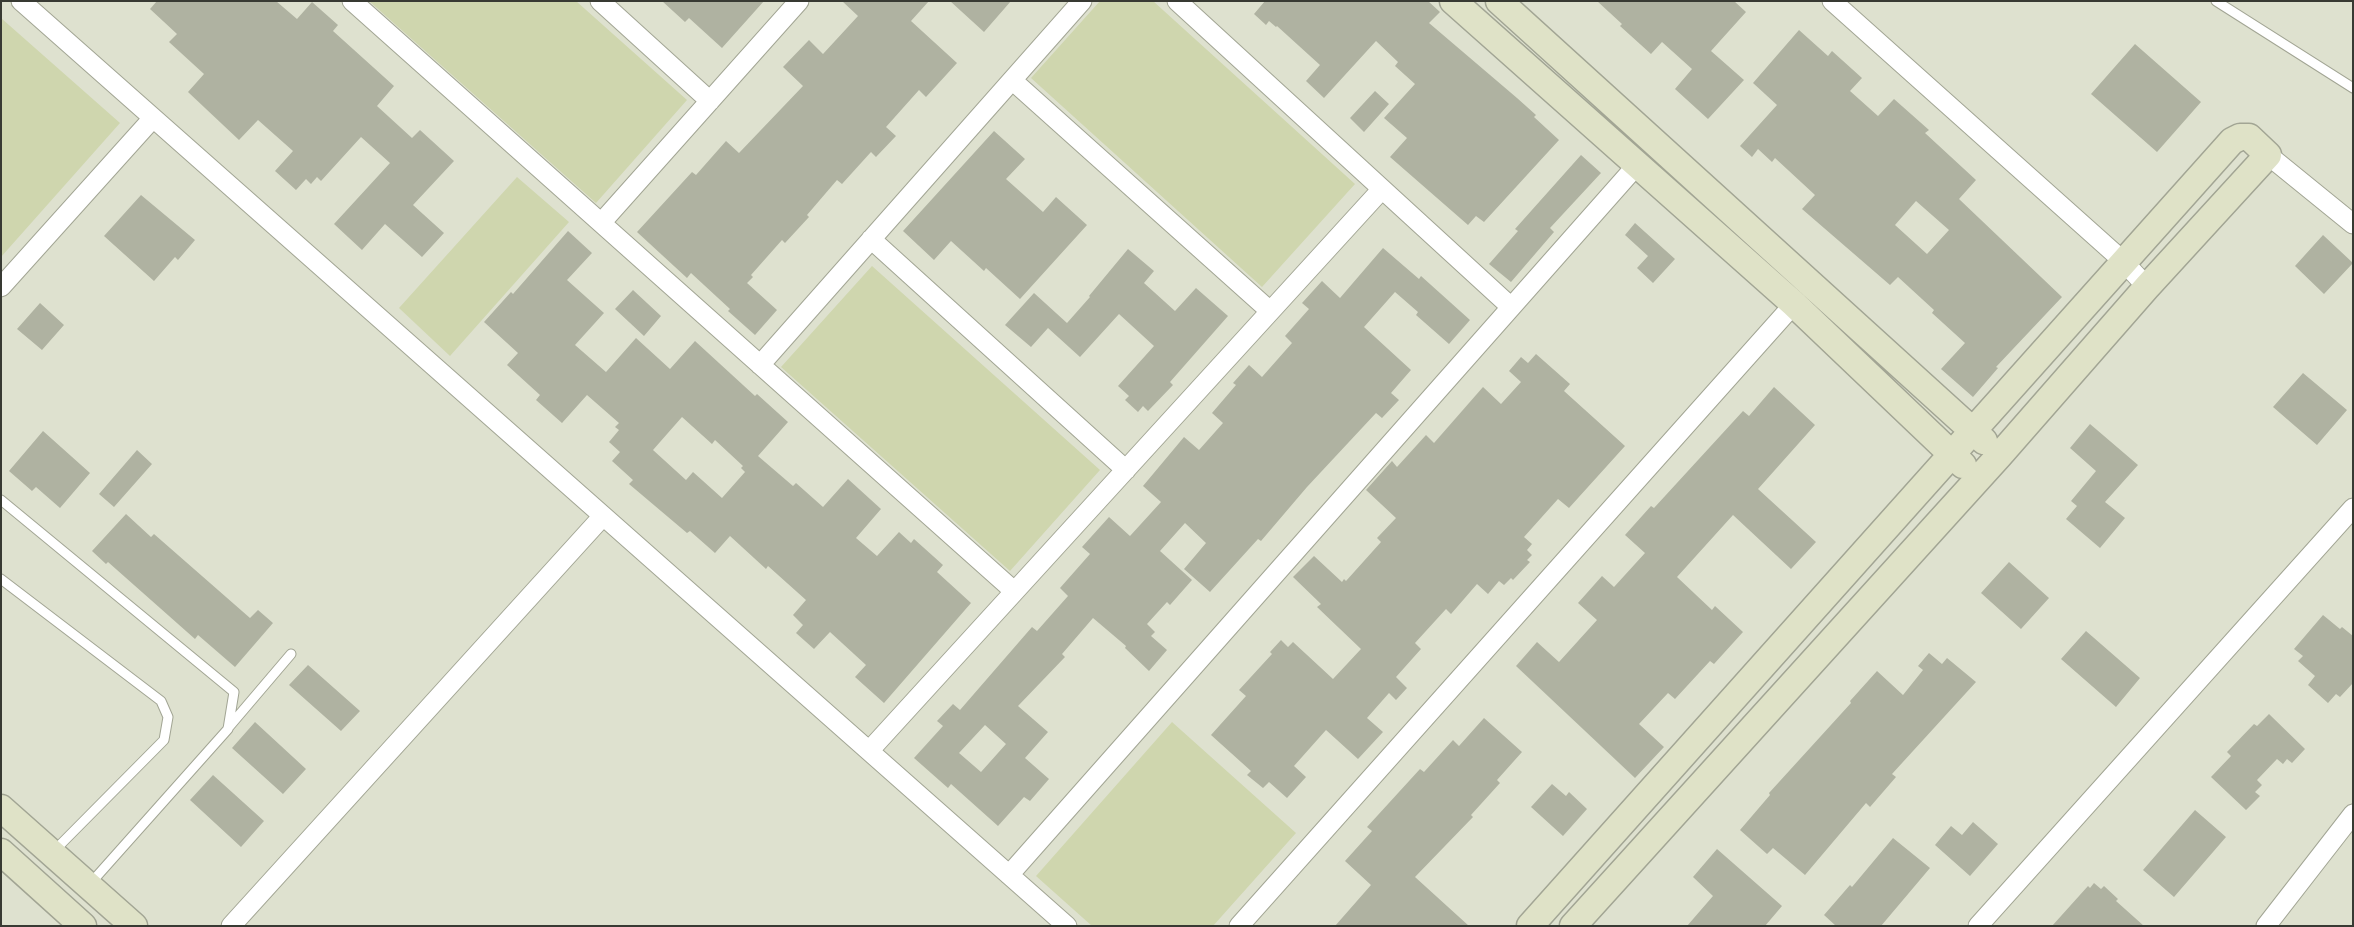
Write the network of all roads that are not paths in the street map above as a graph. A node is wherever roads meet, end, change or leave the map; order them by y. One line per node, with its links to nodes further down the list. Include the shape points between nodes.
1 (20, 1): 14 (street)
2 (352, 1): 18 (street)
3 (600, 1): 13 (street)
4 (799, 1): 13 (street)
5 (1082, 1): 11 (street)
6 (1177, 1): 17 (street)
7 (1453, 1): 16 (street)
8 (1499, 1): 28 (street)
9 (1832, 1): 21 (street)
10 (2216, 1): 12 (lane)
11 (1012, 80): 20 (street); 26 (street)
12 (2353, 88)
13 (710, 101): 18 (street)
14 (153, 118): 22 (street); 35 (street)
15 (2268, 155): 19 (street); 21 (street, via 2249,137 2232,141); 23 (street)
16 (1637, 165): 24 (street); 25 (street)
17 (1382, 189): 25 (street); 26 (street)
18 (601, 223): 27 (street)
19 (2353, 224)
20 (871, 239): 27 (street); 31 (street)
21 (2123, 261): 23 (street); 28 (street)
22 (1, 286)
23 (2147, 287): 30 (street)
24 (1794, 304): 29 (street); 51 (street)
25 (1511, 307): 45 (street)
26 (1270, 312): 31 (street)
27 (760, 365): 37 (street)
28 (1972, 430): 29 (street); 30 (street)
29 (1951, 454): 32 (street); 52 (street)
30 (2000, 456): 32 (street)
31 (1126, 470): 37 (street)
32 (1978, 479): 53 (street)
33 (1, 500): 39 (lane, via 234,692)
34 (2353, 508): 54 (street)
35 (603, 516): 40 (street); 49 (street)
36 (1, 579): 44 (lane, via 161,701 168,718 164,740)
37 (1014, 592): 40 (street)
38 (291, 654): 39 (lane)
39 (228, 728): 46 (lane)
40 (869, 751): 45 (street)
41 (1, 808): 44 (street)
42 (2353, 814): 55 (street)
43 (1, 852): 47 (street)
44 (53, 852): 46 (street)
45 (1009, 875): 50 (street)
46 (89, 885): 48 (street)
47 (83, 926)
48 (134, 926)
49 (232, 926)
50 (1067, 926)
51 (1239, 926)
52 (1530, 926)
53 (1574, 926)
54 (1978, 926)
55 (2266, 926)

